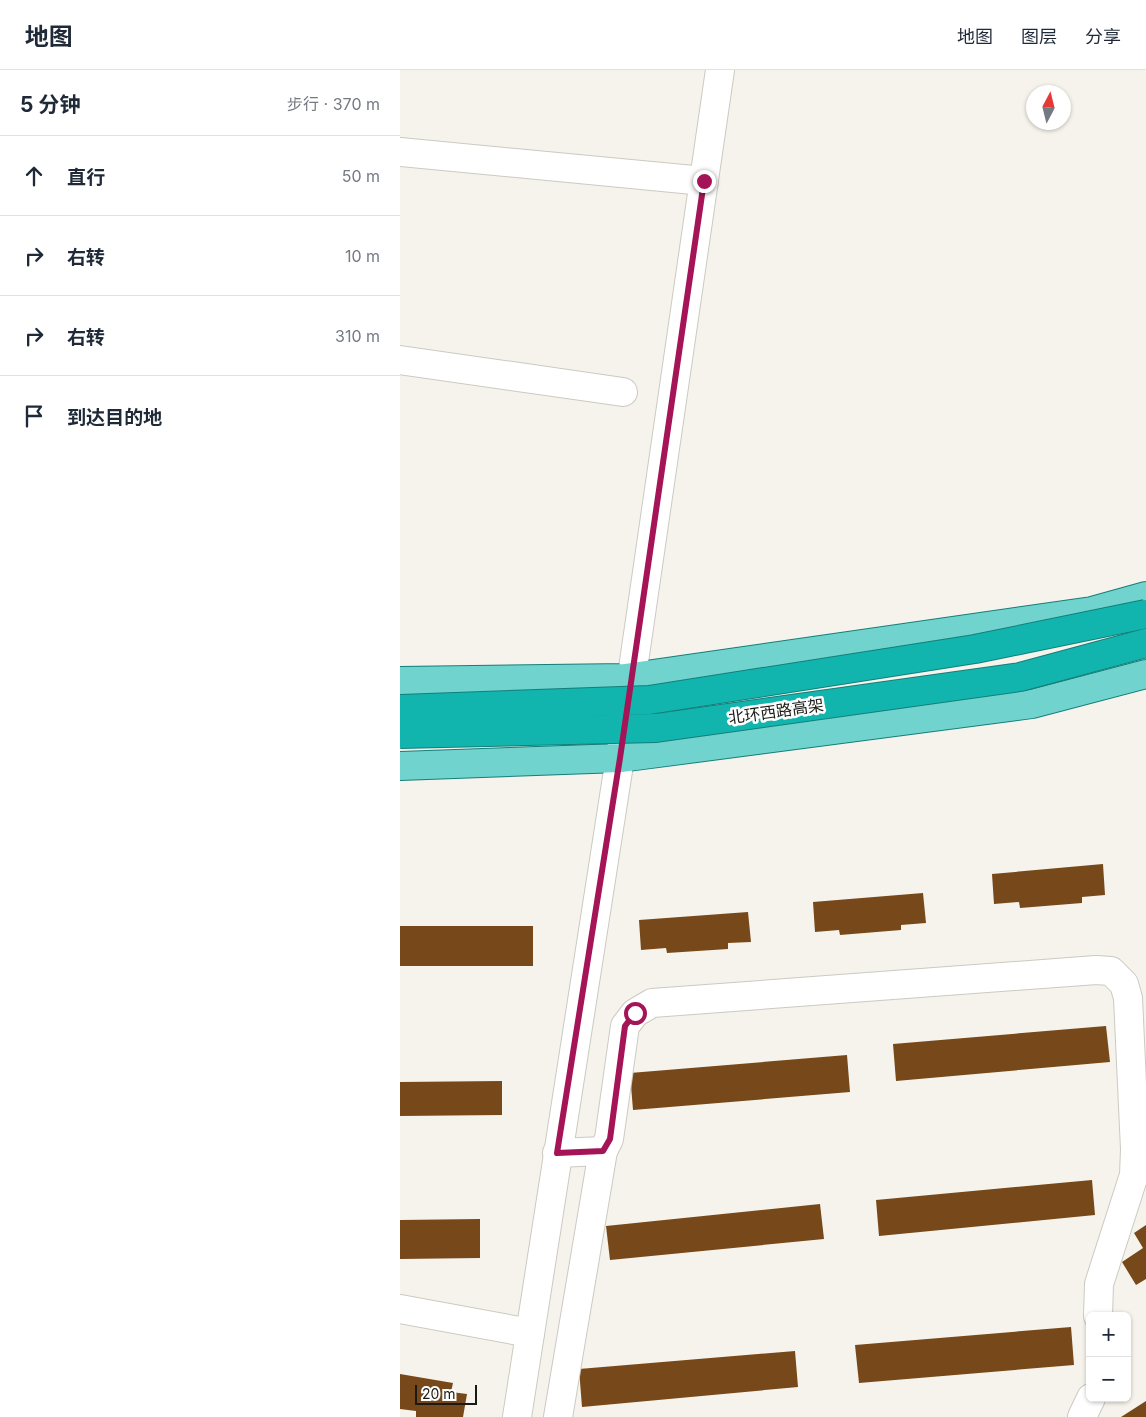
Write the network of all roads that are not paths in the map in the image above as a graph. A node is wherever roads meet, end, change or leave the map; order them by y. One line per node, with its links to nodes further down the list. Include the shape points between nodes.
1 (720, 70): 3 (street)
2 (400, 152): 3 (street)
3 (704, 181): 10 (street)
4 (400, 360): 5 (street)
5 (624, 392)
6 (1146, 596): 10 (main road, via 1092,611)
7 (1146, 614): 12 (highway, 北环西路高架, bridge, via 975,649 649,700)
8 (1146, 643): 13 (highway, 北环西路高架, bridge, via 1020,677 656,728)
9 (1146, 674): 14 (main road, via 1032,704)
10 (632, 677): 11 (main road); 14 (street)
11 (400, 681)
12 (400, 709)
13 (400, 734)
14 (620, 758): 15 (main road); 17 (street)
15 (400, 766)
16 (603, 1151): 17 (street); 19 (street, via 610,1139 625,1026 635,1013 652,1004 1111,971 1124,984 1128,998 1136,1150 1134,1175 1099,1284); 23 (street)
17 (557, 1153): 20 (street)
18 (400, 1309): 20 (street)
19 (1098, 1312)
20 (530, 1333): 22 (street)
21 (1089, 1402): 24 (street)
22 (517, 1417)
23 (558, 1417)
24 (1082, 1417)

